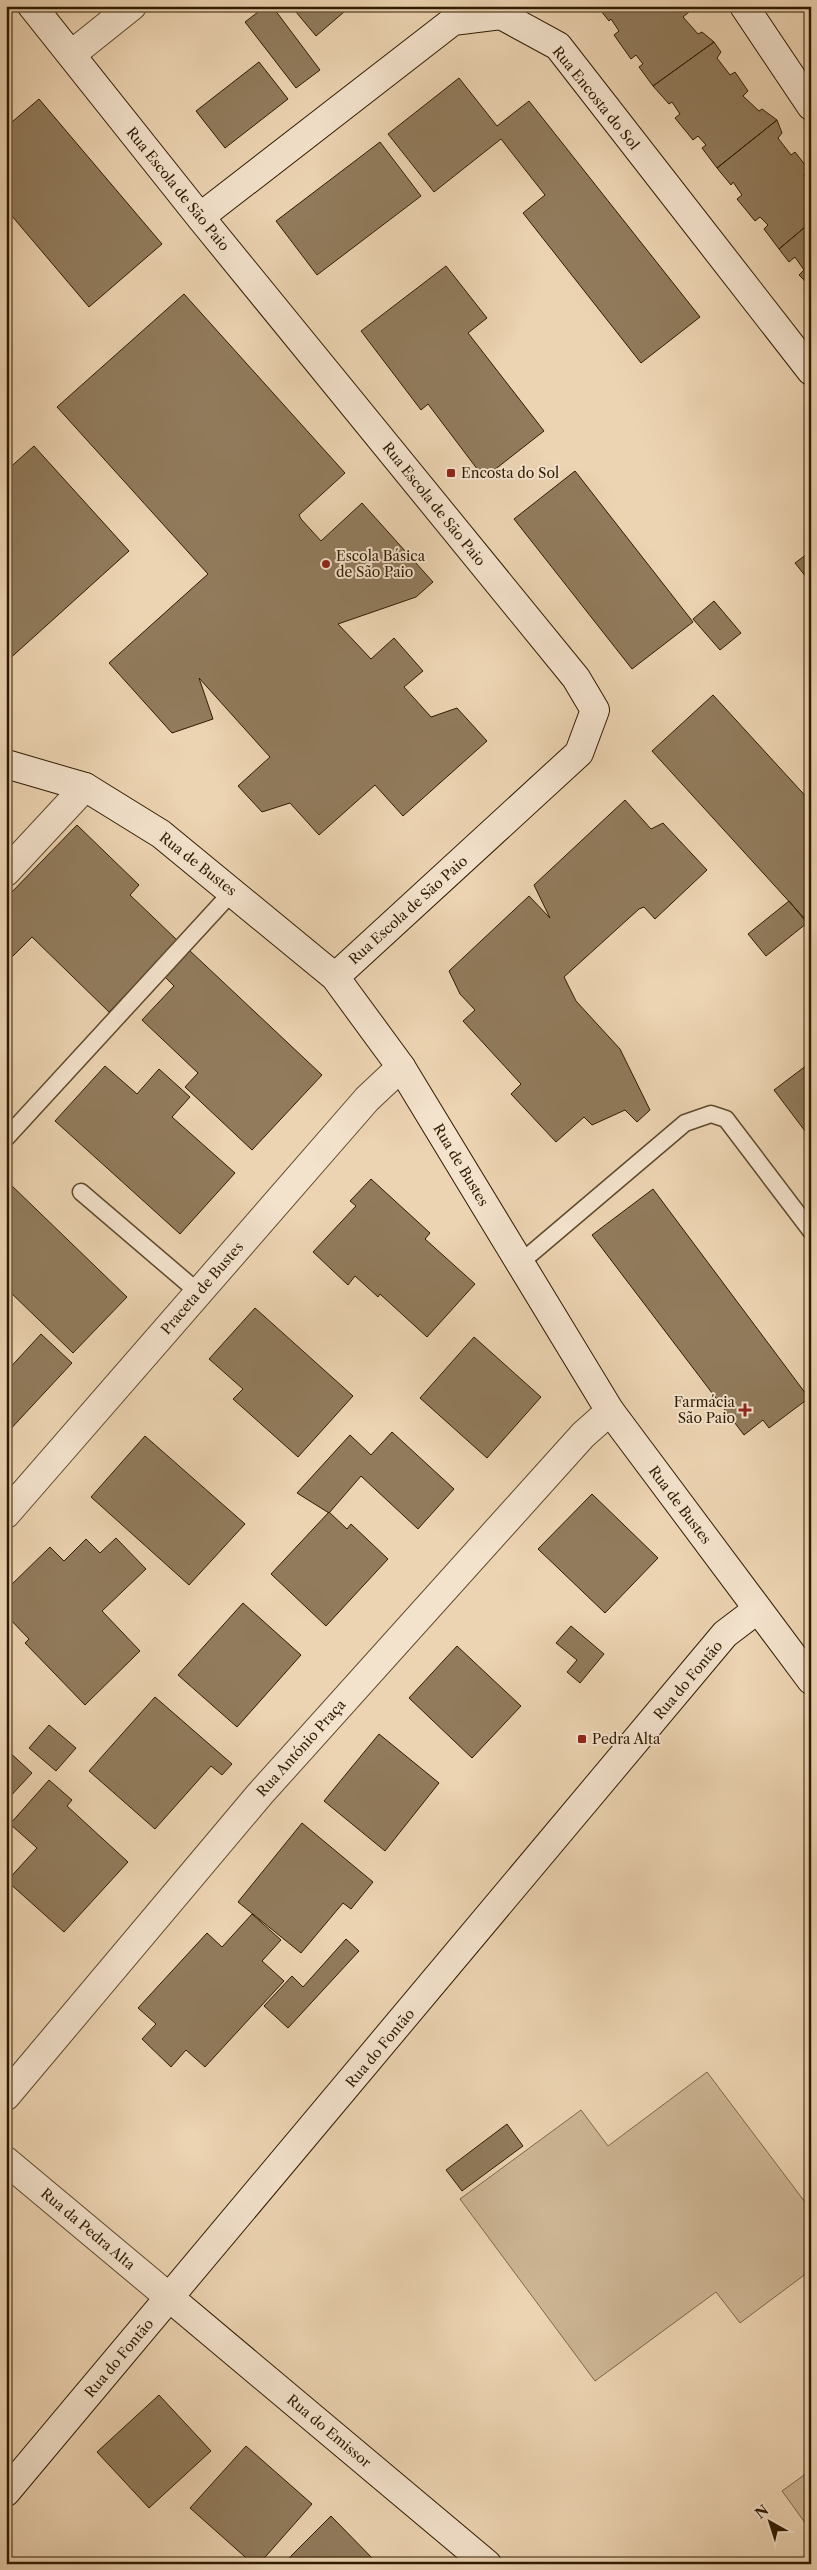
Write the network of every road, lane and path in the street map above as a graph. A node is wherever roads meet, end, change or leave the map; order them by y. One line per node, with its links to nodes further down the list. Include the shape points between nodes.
1 (32, 6): 4 (main road, Rua Escola de São Paio)
2 (132, 6): 4 (main road)
3 (744, 6): 5 (main road)
4 (72, 54): 6 (main road, Rua Escola de São Paio)
5 (811, 106)
6 (200, 217): 7 (main road, Rua Encosta do Sol, via 453,21 501,15 558,46); 12 (main road, Rua Escola de São Paio, via 576,678 595,710 579,754)
7 (811, 371)
8 (6, 764): 9 (main road, Rua de Bustes)
9 (85, 787): 10 (main road); 11 (main road, Rua de Bustes, via 161,834)
10 (6, 872)
11 (233, 891): 12 (main road, Rua de Bustes); 14 (lane)
12 (335, 977): 13 (main road, Rua de Bustes)
13 (401, 1067): 17 (main road, Rua de Bustes); 18 (main road, Praceta de Bustes, via 367,1099)
14 (6, 1138)
15 (81, 1192): 18 (lane)
16 (811, 1231): 17 (lane, via 726,1119 711,1114 685,1123)
17 (520, 1263): 19 (main road, Rua de Bustes)
18 (198, 1292): 20 (main road, Praceta de Bustes)
19 (610, 1411): 21 (main road, Rua de Bustes); 23 (main road, Rua António Praça, via 584,1435 260,1794)
20 (6, 1514)
21 (758, 1609): 22 (main road, Rua de Bustes); 25 (main road, Rua do Fontão, via 726,1634)
22 (811, 1680)
23 (6, 2096)
24 (6, 2161): 25 (main road, Rua da Pedra Alta)
25 (170, 2298): 26 (main road, Rua do Fontão); 27 (main road, Rua do Emissor)
26 (6, 2492)
27 (488, 2564)

